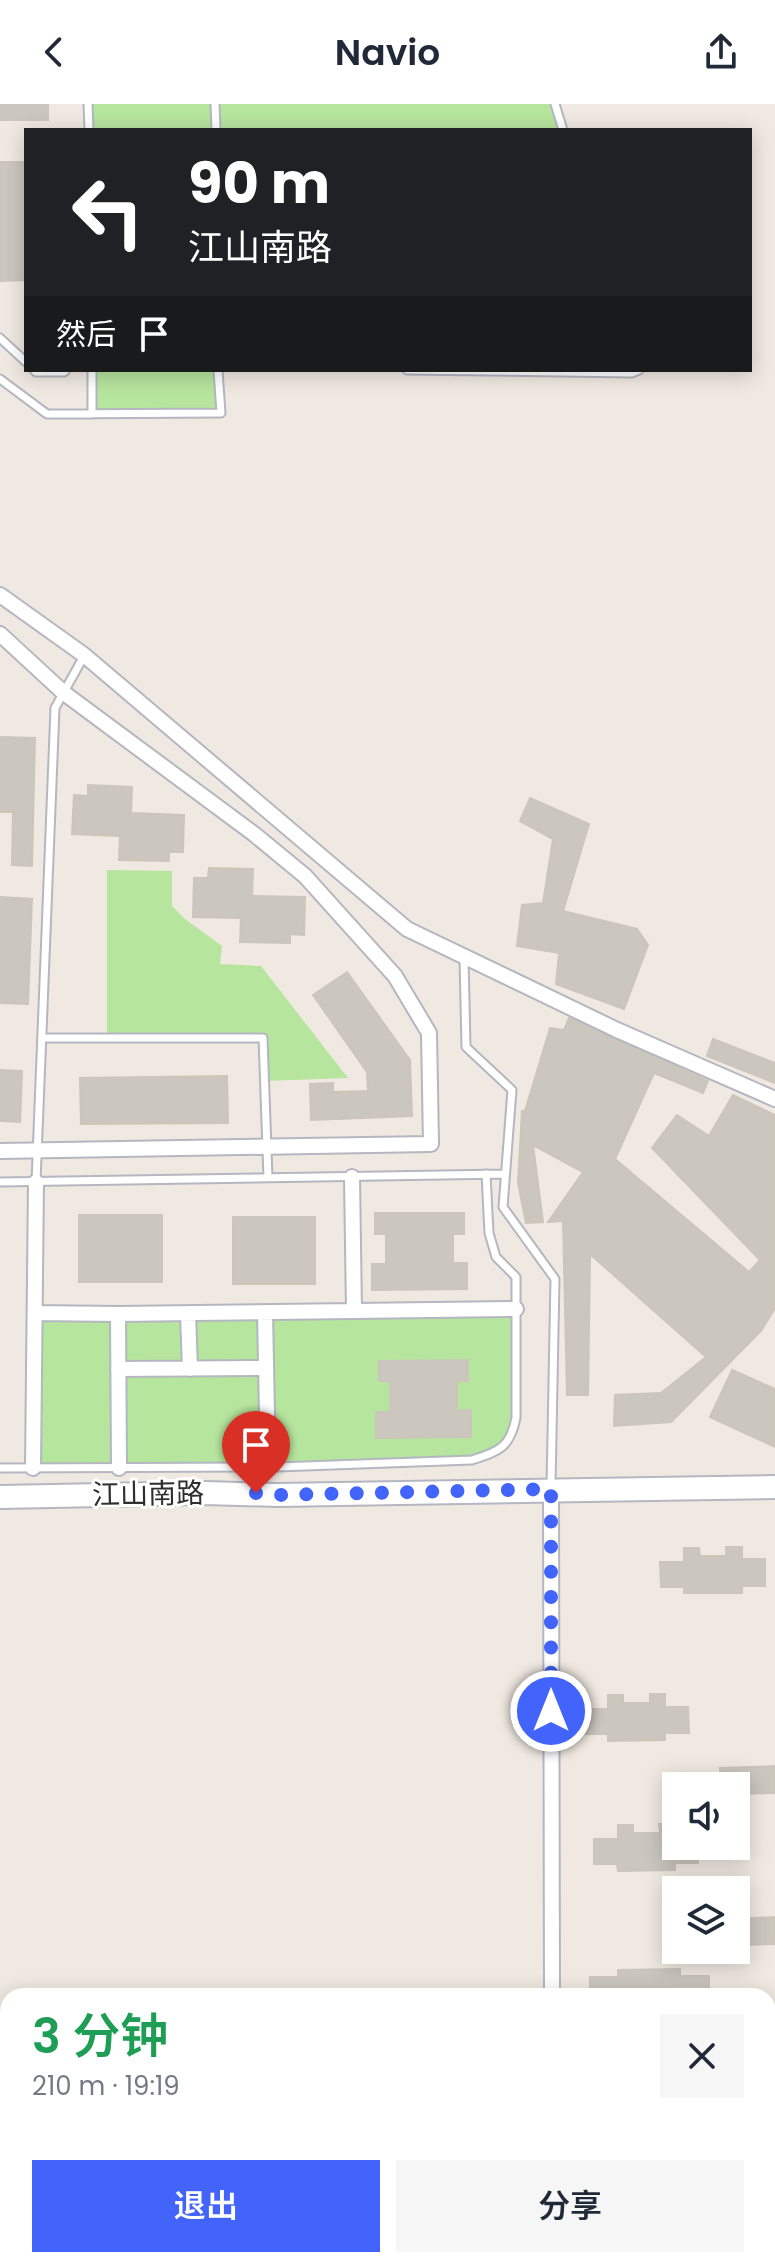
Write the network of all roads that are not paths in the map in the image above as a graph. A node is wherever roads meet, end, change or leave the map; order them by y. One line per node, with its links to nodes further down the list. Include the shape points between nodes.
1 (88, 104): 4 (lane)
2 (215, 104): 5 (lane)
3 (555, 104): 6 (lane)
4 (89, 128)
5 (216, 128)
6 (562, 128)
7 (0, 338): 8 (lane)
8 (24, 360)
9 (36, 372): 10 (lane)
10 (64, 372)
11 (92, 372): 16 (lane)
12 (218, 372): 16 (lane, via 221,413)
13 (557, 372): 14 (lane)
14 (634, 372)
15 (0, 379): 16 (lane, via 47,414)
16 (92, 414)
17 (0, 595): 19 (street)
18 (0, 634): 20 (street)
19 (84, 655): 20 (lane); 21 (street, via 407,929)
20 (64, 693): 22 (lane, via 55,708); 24 (street, via 305,876 395,976 429,1033 431,1144)
21 (464, 957): 23 (street); 28 (lane, via 466,1047 512,1090)
22 (42, 1038): 24 (lane, via 263,1038); 26 (lane)
23 (775, 1099)
24 (267, 1148): 26 (street); 30 (lane)
25 (0, 1151): 26 (street)
26 (37, 1151): 32 (lane)
27 (486, 1174): 28 (lane); 29 (lane); 33 (lane, via 489,1233 496,1257 516,1277)
28 (505, 1174): 47 (lane, via 503,1207 555,1279)
29 (352, 1177): 30 (lane); 34 (street)
30 (268, 1178): 32 (lane)
31 (0, 1182): 32 (lane)
32 (36, 1182): 36 (street)
33 (516, 1309): 34 (street); 42 (lane, via 516,1418 512,1435 500,1450 472,1460)
34 (354, 1311): 35 (street)
35 (265, 1312): 37 (street); 39 (street)
36 (35, 1313): 38 (street); 44 (street)
37 (188, 1313): 38 (street); 41 (street)
38 (118, 1314): 40 (street)
39 (266, 1368): 41 (street); 42 (street)
40 (118, 1369): 41 (street); 45 (street)
41 (190, 1369)
42 (268, 1467): 45 (lane)
43 (0, 1468): 44 (lane)
44 (33, 1468): 45 (lane)
45 (119, 1468)
46 (775, 1487): 47 (street, 江山南路)
47 (551, 1489): 48 (street, 江山南路); 49 (street)
48 (0, 1497)
49 (552, 1988)

